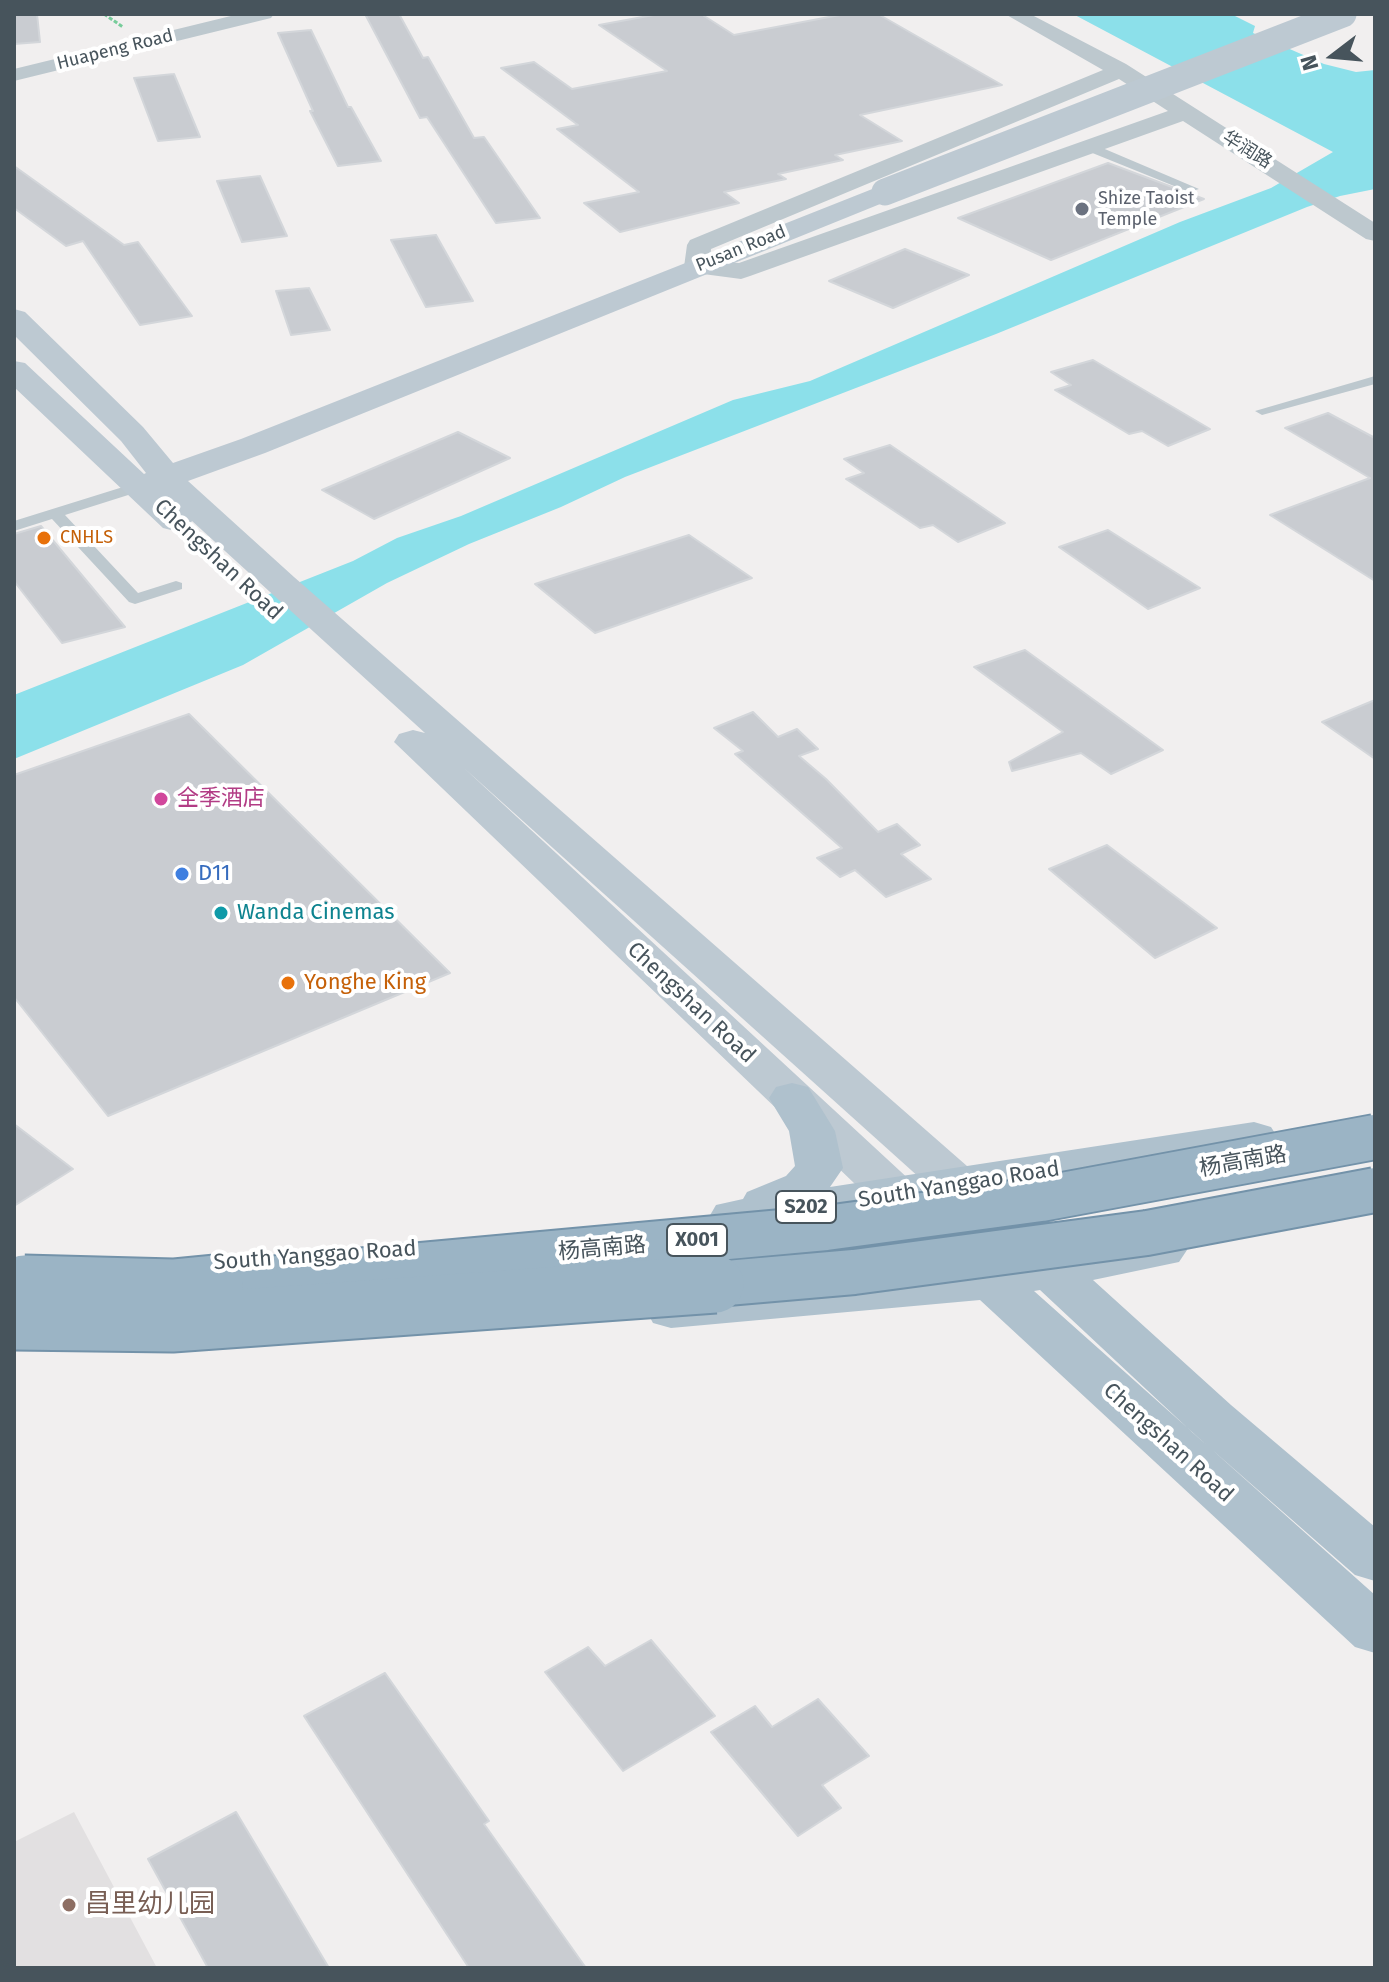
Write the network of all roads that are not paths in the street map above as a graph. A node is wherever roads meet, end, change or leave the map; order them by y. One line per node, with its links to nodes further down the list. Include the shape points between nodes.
1 (264, 14): 5 (street, Huapeng Road)
2 (1015, 14): 4 (street, 华润路)
3 (1343, 14): 11 (main road, Pusan Road, bridge)
4 (1118, 69): 6 (street, 华润路); 7 (street)
5 (14, 75)
6 (1187, 112): 8 (street); 10 (street, 华润路)
7 (1018, 114): 8 (street, via 1051,109 1101,124 1108,134); 11 (street, via 699,245)
8 (1094, 145): 9 (lane); 11 (street, via 741,271)
9 (1193, 189)
10 (1375, 234)
11 (697, 267): 16 (main road, Pusan Road)
12 (14, 318): 16 (main road, Chengshan Road, via 132,434)
13 (14, 370): 16 (main road, Chengshan Road)
14 (1375, 380): 15 (lane)
15 (1262, 411)
16 (153, 482): 17 (lane); 20 (main road, Chengshan Road)
17 (55, 513): 18 (lane); 19 (lane, via 135,599)
18 (14, 526)
19 (176, 586)
20 (329, 645): 21 (main road, Chengshan Road); 24 (main road, Chengshan Road)
21 (792, 1098): 26 (main road, Chengshan Road); 28 (main road, via 812,1131 819,1168 803,1188)
22 (1375, 1116): 24 (main road, South Yanggao Road)
23 (1375, 1137): 32 (highway, 杨高南路 / X001, bridge, via 1041,1199 826,1228 173,1288)
24 (958, 1185): 26 (main road, South Yanggao Road / S202); 30 (main road, Chengshan Road)
25 (1375, 1190): 33 (highway, 杨高南路 / X001, bridge, via 1147,1233 854,1272 172,1323)
26 (896, 1195): 28 (main road, South Yanggao Road / S202); 31 (main road, Chengshan Road)
27 (1375, 1211): 30 (main road)
28 (716, 1219): 29 (main road, South Yanggao Road / X001, via 634,1232 177,1265)
29 (14, 1261)
30 (1049, 1271): 31 (main road); 35 (main road, Chengshan Road)
31 (989, 1281): 34 (main road, via 752,1305 177,1345); 36 (main road, Chengshan Road)
32 (14, 1284)
33 (14, 1321)
34 (14, 1340)
35 (1375, 1559)
36 (1375, 1630)

